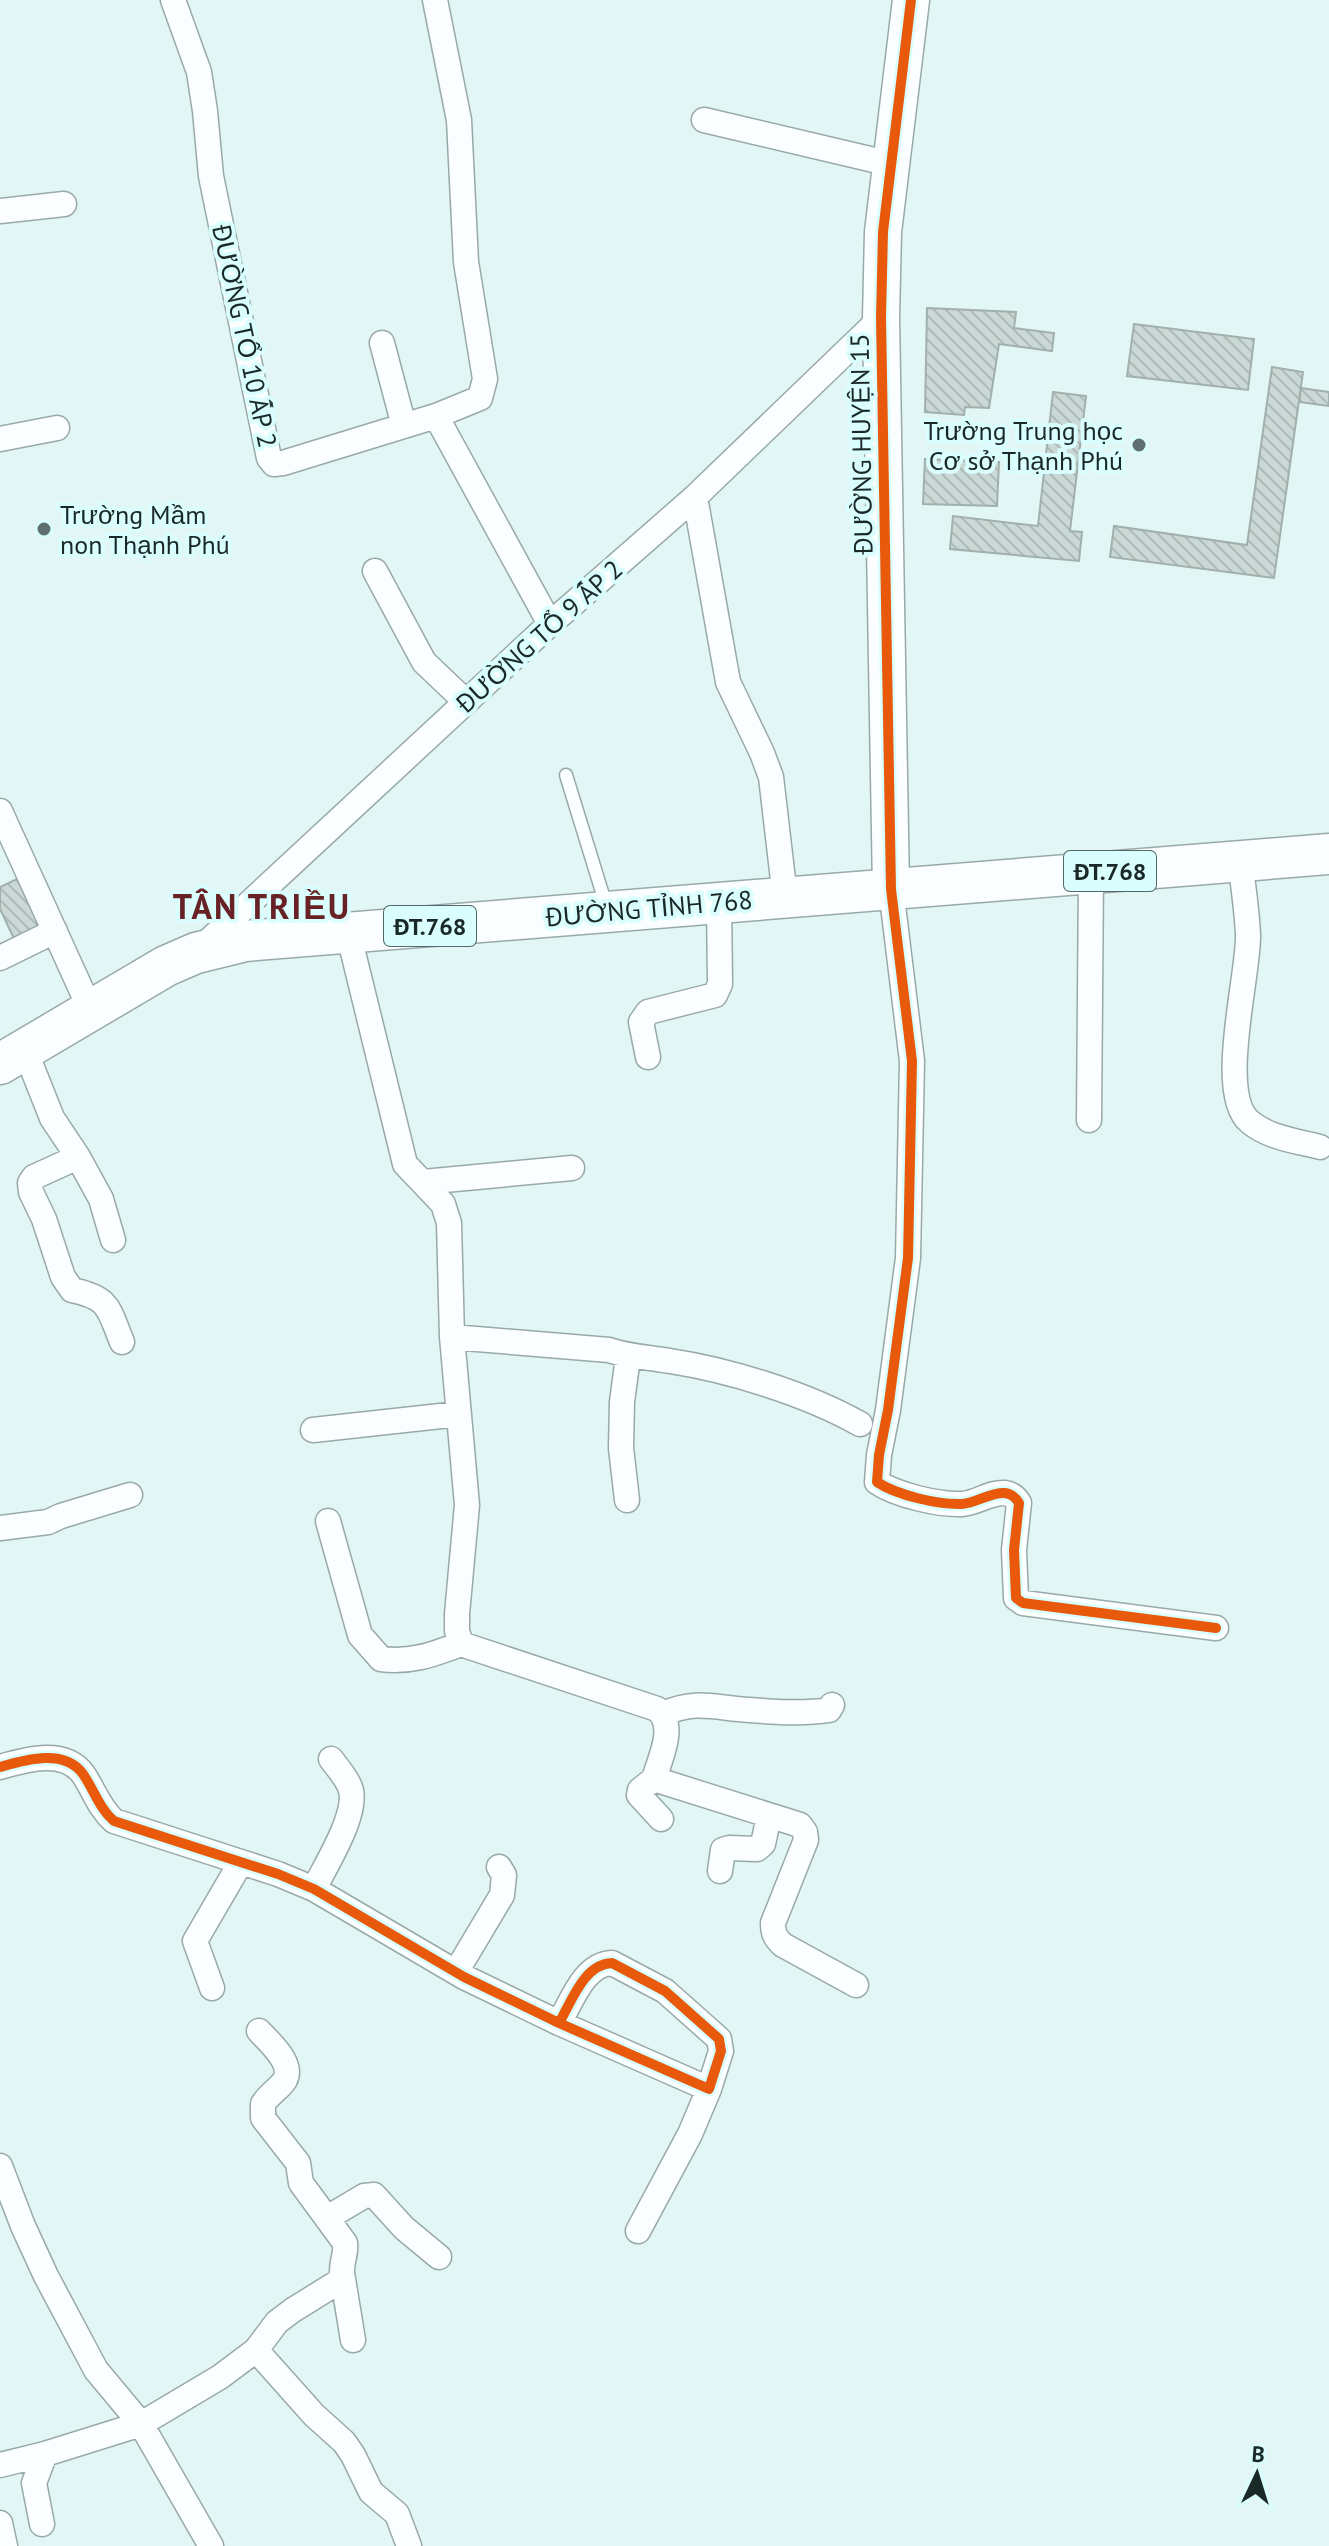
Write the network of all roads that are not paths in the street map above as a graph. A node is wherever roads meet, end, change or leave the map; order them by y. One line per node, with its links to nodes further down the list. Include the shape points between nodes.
1 (173, 0): 11 (street, ĐƯỜNG TỔ 10 ẤP 2, via 199,72 211,176 269,458 283,463)
2 (435, 0): 10 (street, ĐƯỜNG TỔ 10 ẤP 2, via 459,120 466,262 485,379 480,398)
3 (911, 0): 5 (street, ĐƯỜNG HUYỆN 15)
4 (704, 120): 5 (street)
5 (891, 164): 8 (street, ĐƯỜNG HUYỆN 15)
6 (64, 204): 7 (street)
7 (0, 211)
8 (881, 318): 14 (street, ĐƯỜNG TỔ 9 ẤP 2); 23 (street, ĐƯỜNG HUYỆN 15)
9 (382, 343): 11 (street)
10 (436, 416): 11 (street, ĐƯỜNG TỔ 10 ẤP 2); 16 (street)
11 (404, 426)
12 (57, 428): 13 (street)
13 (0, 439)
14 (695, 497): 16 (street, ĐƯỜNG TỔ 9 ẤP 2); 24 (street, via 728,682 771,777)
15 (375, 571): 17 (street, via 424,662)
16 (550, 624): 17 (street, ĐƯỜNG TỔ 9 ẤP 2)
17 (465, 701): 29 (street, ĐƯỜNG TỔ 9 ẤP 2)
18 (566, 775): 26 (lane)
19 (0, 811): 27 (street)
20 (1329, 854): 21 (main road, ĐƯỜNG TỈNH 768 / ĐT.768)
21 (1240, 861): 22 (main road, ĐƯỜNG TỈNH 768 / ĐT.768); 35 (street, via 1248,936 1236,1024 1239,1103 1248,1121 1271,1134)
22 (1091, 873): 23 (main road, ĐƯỜNG TỈNH 768 / ĐT.768); 34 (street)
23 (891, 889): 24 (main road, ĐƯỜNG TỈNH 768 / ĐT.768); 50 (street, via 912,1061 909,1243 877,1482 933,1501 964,1504 990,1495 1014,1496 1019,1503 1015,1588 1023,1603)
24 (785, 897): 25 (main road, ĐƯỜNG TỈNH 768 / ĐT.768)
25 (719, 902): 26 (main road, ĐƯỜNG TỈNH 768 / ĐT.768); 33 (street, via 720,984 715,995 648,1012 641,1022)
26 (608, 911): 28 (main road, ĐƯỜNG TỈNH 768 / ĐT.768)
27 (55, 931): 30 (street); 31 (street)
28 (348, 932): 29 (main road, ĐƯỜNG TỈNH 768 / ĐT.768, via 245,941); 38 (street, via 405,1164)
29 (196, 953): 31 (main road, ĐƯỜNG TỈNH 768 / ĐT.768)
30 (0, 958)
31 (91, 1011): 32 (main road, ĐƯỜNG TỈNH 768 / ĐT.768)
32 (13, 1057): 36 (street)
33 (648, 1057)
34 (1089, 1120)
35 (1320, 1147)
36 (78, 1157): 39 (street, via 101,1199); 41 (street, via 34,1177 31,1192 63,1277 72,1290 95,1295 108,1306)
37 (572, 1168): 38 (street)
38 (423, 1182): 40 (street, via 443,1204 449,1223)
39 (113, 1240)
40 (452, 1337): 42 (street, via 609,1350); 43 (street)
41 (122, 1342)
42 (628, 1357): 44 (street, via 670,1361 780,1389); 47 (street, via 621,1448)
43 (459, 1414): 45 (street); 51 (street, via 467,1505 457,1614)
44 (860, 1424)
45 (313, 1430)
46 (130, 1495): 49 (street, via 48,1522)
47 (627, 1500)
48 (328, 1521): 51 (street, via 360,1635 381,1659 423,1659)
49 (0, 1528)
50 (1216, 1628)
51 (461, 1644): 53 (street)
52 (832, 1705): 53 (street, via 814,1713 682,1706)
53 (663, 1714): 56 (street, via 666,1737)
54 (331, 1759): 62 (street, via 352,1798 349,1817)
55 (0, 1767): 59 (street, via 41,1758 68,1763 81,1772 114,1821)
56 (654, 1779): 57 (street); 58 (street, via 639,1795)
57 (769, 1816): 61 (street, via 763,1844 757,1849 723,1850); 64 (street, via 800,1825 806,1840 773,1923 776,1940)
58 (661, 1819)
59 (241, 1862): 62 (street); 65 (street, via 195,1941)
60 (499, 1867): 63 (street, via 504,1875 502,1895)
61 (720, 1871)
62 (314, 1889): 63 (street)
63 (456, 1972): 66 (street)
64 (856, 1985)
65 (212, 1988)
66 (559, 2023): 68 (street); 68 (street, via 588,1973 612,1963 665,1991 719,2039 721,2051)
67 (259, 2031): 70 (street, via 287,2073 263,2104 263,2118 298,2163 301,2183)
68 (709, 2089): 71 (street)
69 (0, 2166): 76 (street, via 46,2276 85,2350)
70 (327, 2218): 72 (street, via 374,2195); 73 (street, via 345,2243)
71 (638, 2231)
72 (439, 2257)
73 (343, 2279): 74 (street); 75 (street, via 277,2322)
74 (353, 2340)
75 (256, 2350): 76 (street); 83 (street, via 344,2442 371,2492 397,2514)
76 (141, 2424): 77 (street); 82 (street)
77 (45, 2454): 78 (street); 80 (street, via 34,2483)
78 (0, 2465)
79 (0, 2523): 81 (street)
80 (42, 2524)
81 (5, 2546)
82 (211, 2546)
83 (409, 2546)

